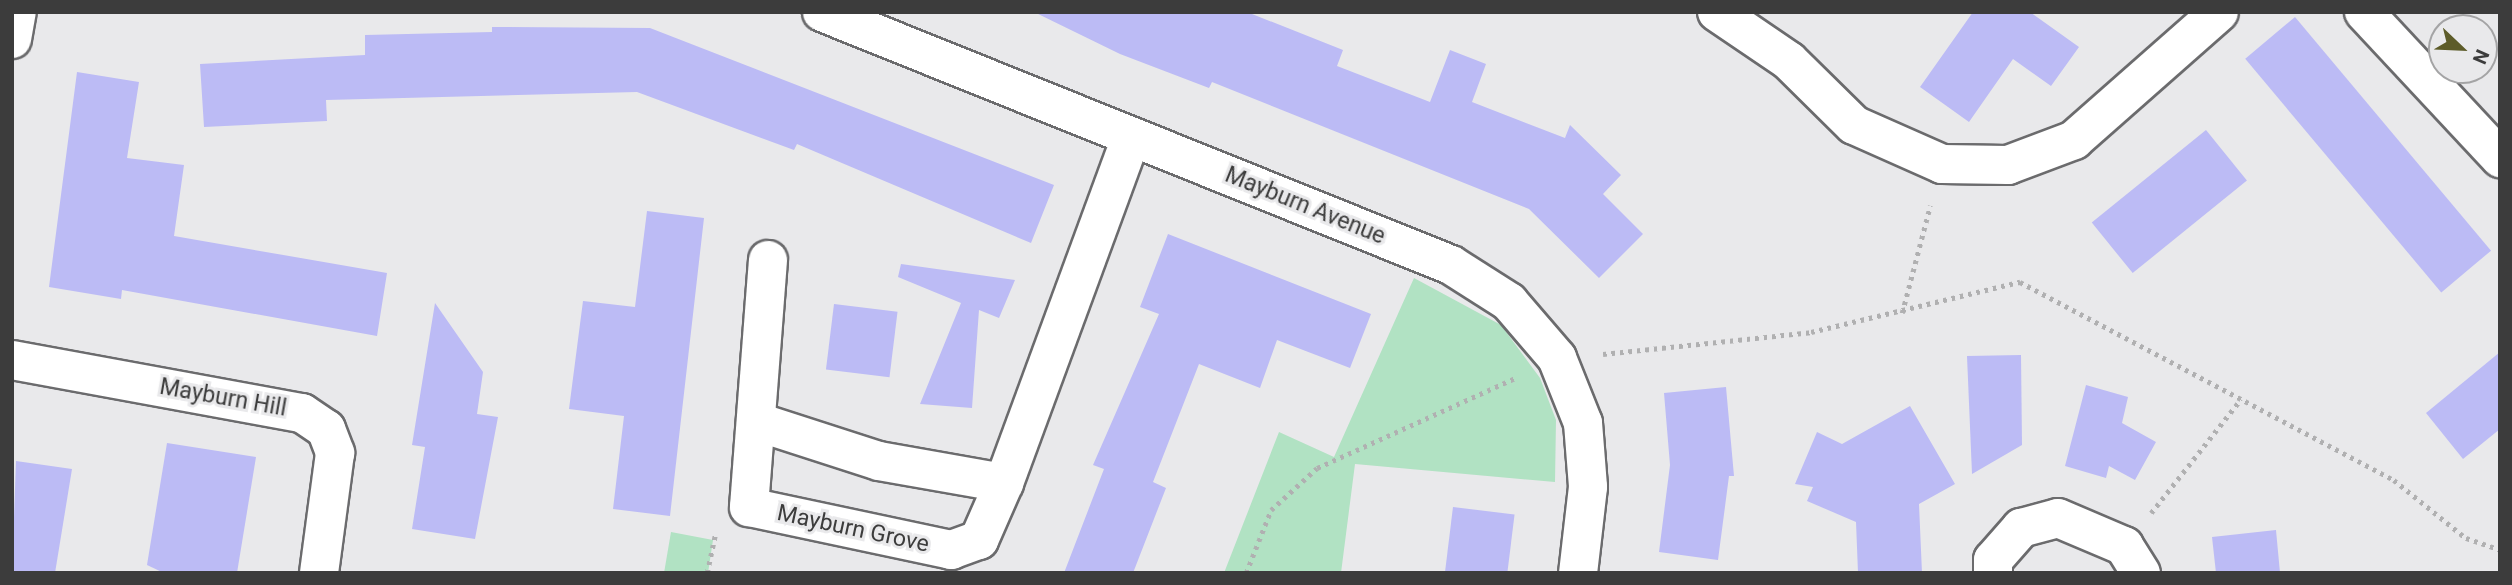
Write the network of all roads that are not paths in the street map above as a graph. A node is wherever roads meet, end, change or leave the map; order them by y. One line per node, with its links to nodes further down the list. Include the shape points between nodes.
1 (17, 12): 6 (street)
2 (822, 12): 7 (street, Mayburn Avenue)
3 (1717, 12): 4 (street, via 1789,61 1854,125 1942,164 2008,166 2074,140)
4 (2219, 12)
5 (2364, 12): 8 (street)
6 (12, 39)
7 (1131, 137): 12 (street, Mayburn Grove); 15 (street, Mayburn Avenue, via 1451,265 1509,302 1557,358 1583,423 1588,488)
8 (2500, 158)
9 (768, 260): 11 (street, Mayburn Grove)
10 (12, 360): 14 (street, Mayburn Hill, via 302,413 326,429 335,453)
11 (758, 422): 12 (street, via 879,461); 12 (street, Mayburn Grove, via 749,507 951,550 979,540)
12 (1004, 483)
13 (2132, 560): 16 (street, via 2057,517 2021,528 1993,561)
14 (319, 573)
15 (1578, 573)
16 (1993, 573)

